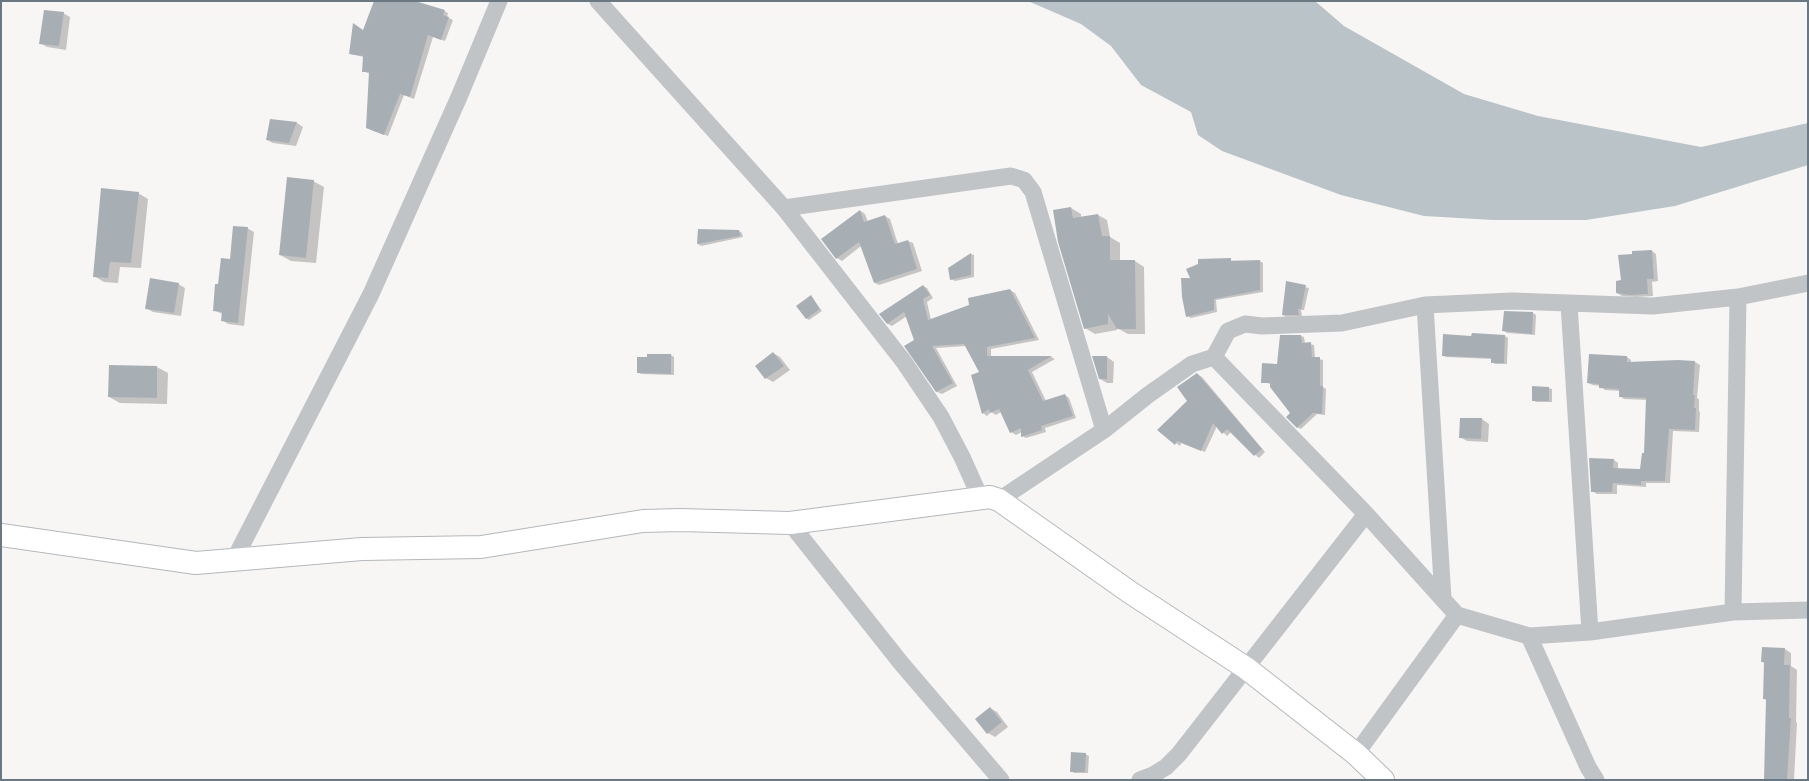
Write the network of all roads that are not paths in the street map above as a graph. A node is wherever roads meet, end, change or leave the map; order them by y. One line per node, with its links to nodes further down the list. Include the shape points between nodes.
1 (499, 1): 14 (street, via 460,97 371,294)
2 (598, 1): 3 (street)
3 (784, 208): 9 (street, via 1011,176 1024,180 1033,192); 10 (street, via 904,362 941,417 962,457)
4 (1808, 284): 5 (street)
5 (1738, 297): 6 (street, via 1653,306); 17 (street)
6 (1569, 304): 7 (street, via 1512,301); 19 (street)
7 (1425, 305): 8 (street, via 1342,323 1262,326 1245,324 1228,331); 15 (street)
8 (1214, 357): 9 (street, via 1192,364); 11 (street)
9 (1104, 430): 10 (street)
10 (989, 498): 12 (street); 21 (street)
11 (1366, 514): 15 (street); 21 (street)
12 (790, 522): 14 (street, via 643,521 481,547 362,549); 23 (street, via 901,663)
13 (1, 535): 14 (street, via 196,563)
14 (234, 560)
15 (1443, 599): 18 (street)
16 (1808, 610): 17 (street)
17 (1732, 612): 19 (street)
18 (1457, 615): 20 (street); 22 (street)
19 (1590, 632): 20 (street)
20 (1529, 636): 25 (street)
21 (1246, 668): 22 (street); 24 (street, via 1166,767)
22 (1368, 770)
23 (1001, 780)
24 (1140, 780)
25 (1596, 780)

